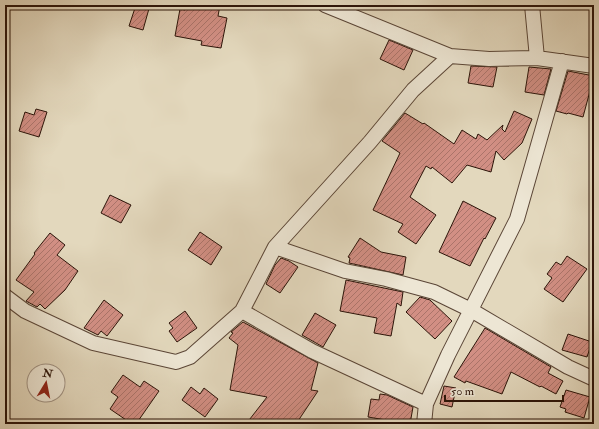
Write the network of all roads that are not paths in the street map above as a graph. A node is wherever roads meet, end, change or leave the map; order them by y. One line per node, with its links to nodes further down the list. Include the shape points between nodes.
1 (326, 5): 3 (street)
2 (532, 5): 4 (street)
3 (450, 56): 4 (street, via 489,59); 7 (street, via 413,90 370,142)
4 (537, 58): 5 (street)
5 (562, 61): 6 (street); 9 (street, via 517,219)
6 (594, 66)
7 (275, 247): 9 (street, via 345,271 434,292); 10 (street)
8 (5, 296): 10 (street, via 25,311 93,343 176,362 190,357)
9 (471, 310): 11 (street, via 568,367); 12 (street)
10 (242, 311): 12 (street, via 312,351)
11 (594, 379)
12 (426, 404): 13 (street)
13 (424, 424)

